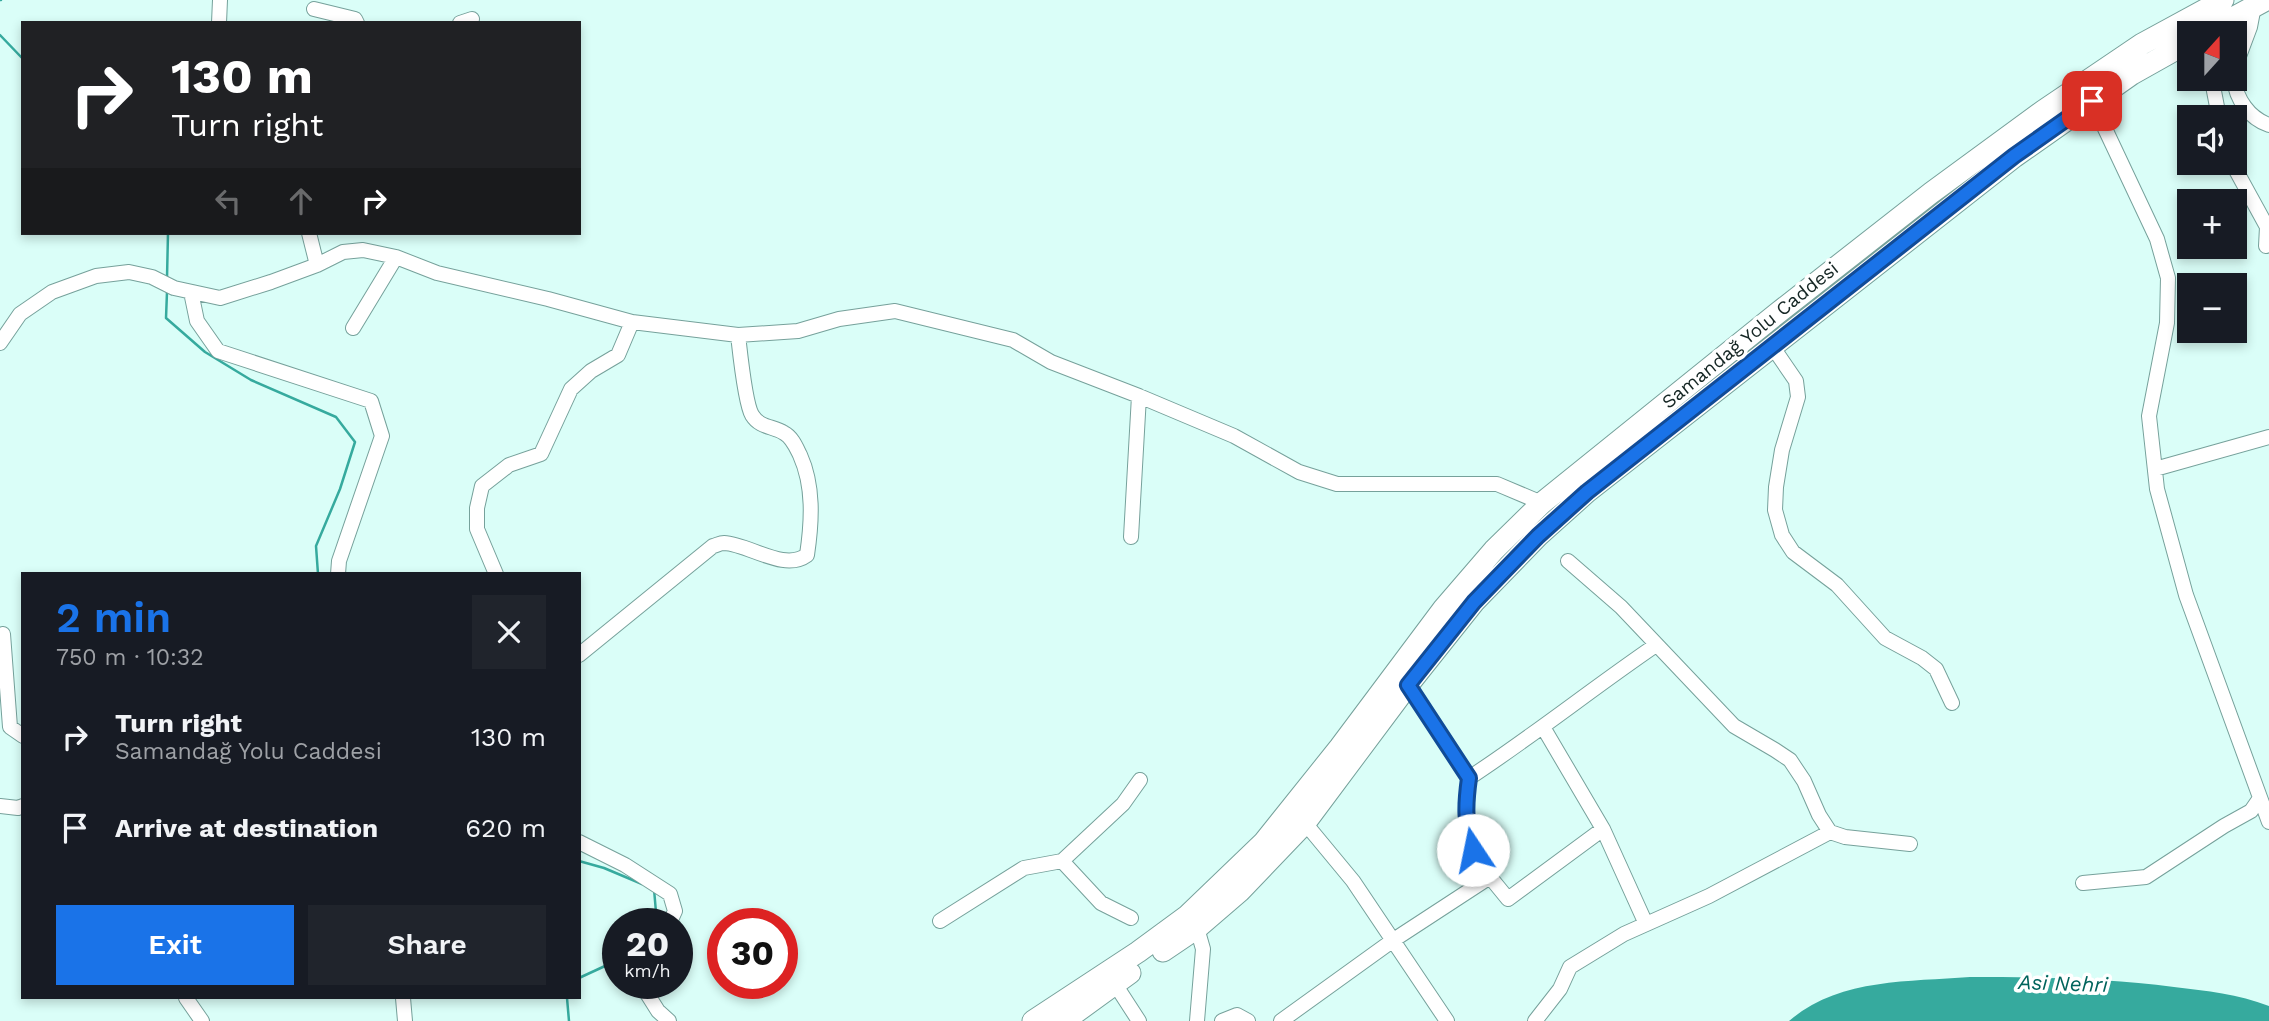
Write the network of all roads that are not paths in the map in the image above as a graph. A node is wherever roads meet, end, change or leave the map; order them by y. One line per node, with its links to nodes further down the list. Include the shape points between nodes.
1 (220, 0): 5 (street)
2 (2222, 0): 27 (highway, Samandağ Yolu Caddesi, via 2141,44 1931,192)
3 (314, 9): 6 (street)
4 (2256, 11): 7 (highway); 8 (street)
5 (219, 21)
6 (356, 21)
7 (2233, 21)
8 (2247, 35)
9 (2177, 49): 11 (highway, Samandağ Yolu Caddesi)
10 (2236, 91): 12 (street, via 2250,114)
11 (2092, 101): 23 (highway, Samandağ Yolu Caddesi, via 2014,156); 26 (street, via 2157,239 2168,278 2167,323 2149,416)
12 (2269, 125)
13 (2239, 175): 15 (street, via 2267,227)
14 (310, 235): 17 (street)
15 (2266, 246)
16 (396, 257): 17 (street, via 363,250 342,252); 19 (street, via 437,273); 20 (street)
17 (317, 265): 18 (street, via 220,298)
18 (191, 292): 22 (street, via 129,272 96,275 52,292 20,314); 30 (street, via 197,321 218,351 371,401 382,436)
19 (632, 321): 21 (street); 31 (street, via 618,355 591,370 571,389 541,454 509,465 482,486 477,529)
20 (353, 328)
21 (738, 335): 24 (street, via 798,331 839,318 895,312 1013,340 1051,362); 34 (street, via 751,414 760,424 793,440 808,472 807,555 794,561 724,543 713,546)
22 (0, 343)
23 (1772, 346): 35 (highway, Samandağ Yolu Caddesi, via 1538,536 1474,602); 36 (street, via 1796,382 1798,397 1776,487 1775,510 1782,535 1794,552 1837,585 1885,638 1936,669)
24 (1139, 396): 27 (street, via 1234,436 1299,472 1337,484 1497,484); 28 (street)
25 (2269, 437): 26 (street)
26 (2155, 469): 41 (street, via 2186,595)
27 (1542, 503): 56 (highway, Samandağ Yolu Caddesi, via 1444,608 1264,842)
28 (1131, 537)
29 (1568, 561): 33 (street)
30 (338, 572)
31 (495, 572)
32 (3, 634): 38 (street, via 10,727)
33 (1656, 645): 37 (street); 47 (street, via 1734,726 1790,760)
34 (581, 654)
35 (1408, 685): 39 (street); 45 (highway, Samandağ Yolu Caddesi)
36 (1952, 703)
37 (1543, 727): 39 (street); 46 (street)
38 (21, 735)
39 (1469, 778): 51 (street, via 1466,826 1473,850)
40 (1140, 780): 50 (street, via 1123,804)
41 (2260, 798): 44 (street); 52 (street, via 2250,811 2146,877)
42 (0, 806): 43 (street)
43 (21, 807)
44 (2269, 822)
45 (1306, 823): 56 (highway, Samandağ Yolu Caddesi, via 1240,891); 58 (street, via 1353,881)
46 (1603, 829): 51 (street, via 1507,899); 57 (street)
47 (1830, 832): 49 (street); 57 (street)
48 (581, 843): 53 (street, via 670,894)
49 (1910, 844)
50 (1062, 861): 54 (street, via 1101,903); 55 (street, via 1024,868)
51 (1490, 877): 58 (street)
52 (2084, 883)
53 (674, 908)
54 (1131, 918)
55 (940, 921)
56 (1192, 922): 59 (highway, Samandağ Yolu Caddesi); 66 (highway, Samandağ Yolu Caddesi); 69 (street, via 1203,949)
57 (1646, 924): 74 (street, via 1570,967 1560,989)
58 (1392, 941): 72 (street); 73 (street)
59 (1115, 984): 67 (highway, Samandağ Yolu Caddesi); 68 (street)
60 (187, 999): 63 (street)
61 (403, 999): 64 (street)
62 (650, 999): 65 (street)
63 (202, 1021)
64 (405, 1021)
65 (669, 1021)
66 (1032, 1021)
67 (1064, 1021)
68 (1139, 1021)
69 (1197, 1021)
70 (1222, 1021): 71 (street, via 1237,1014)
71 (1248, 1021)
72 (1281, 1021)
73 (1447, 1021)
74 (1535, 1021)

